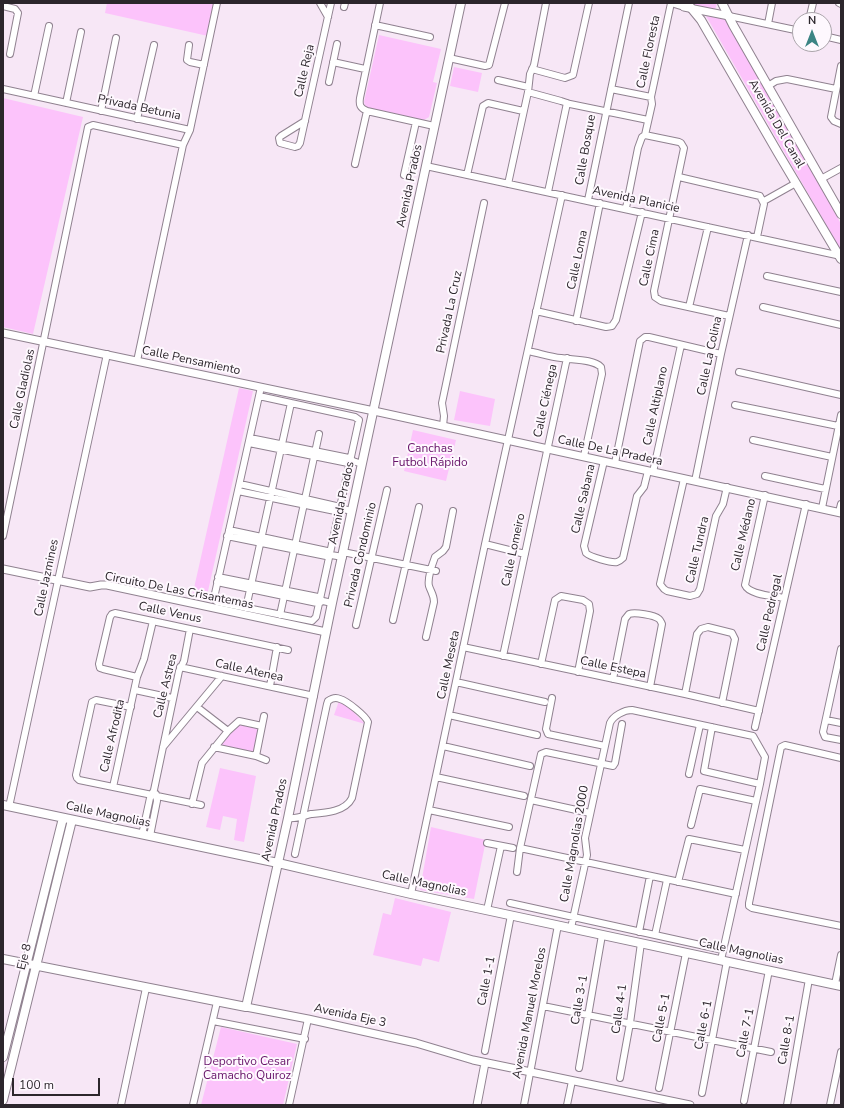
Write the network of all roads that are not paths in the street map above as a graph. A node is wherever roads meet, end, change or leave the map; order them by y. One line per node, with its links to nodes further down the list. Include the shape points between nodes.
1 (218, 3): 31 (street, Privada Betunia)
2 (320, 3): 17 (street)
3 (331, 3): 17 (street, Calle Reja)
4 (380, 3): 19 (street)
5 (461, 3): 29 (main road, Avenida Prados)
6 (505, 3): 29 (street, via 488,66)
7 (546, 3): 34 (street)
8 (589, 3): 34 (street, via 573,75 565,78)
9 (629, 3): 39 (street)
10 (671, 3): 13 (street); 43 (street, Calle Floresta)
11 (722, 3): 16 (main road, Avenida Del Canal)
12 (772, 3): 18 (street)
13 (685, 5): 15 (main road, Avenida Del Canal)
14 (3, 6): 28 (street, via 15,9 18,13)
15 (693, 9): 16 (street); 66 (main road, Avenida Del Canal, via 702,20)
16 (729, 16): 18 (street); 37 (main road, Avenida Del Canal)
17 (328, 17): 52 (street, Calle Reja)
18 (768, 24): 21 (street)
19 (375, 25): 23 (street); 33 (street)
20 (49, 26): 42 (street)
21 (792, 29)
22 (81, 32): 44 (street)
23 (430, 37)
24 (116, 38): 46 (street)
25 (337, 44): 30 (street)
26 (154, 45): 50 (street)
27 (189, 45): 31 (street, via 188,60)
28 (10, 54)
29 (449, 58): 55 (main road, Avenida Prados)
30 (334, 62): 33 (street); 36 (street)
31 (204, 65): 56 (street, Privada Betunia)
32 (841, 66): 40 (street)
33 (366, 69): 47 (street, via 359,103 361,108)
34 (532, 69): 41 (street)
35 (498, 80): 41 (street, Calle Bosque)
36 (330, 82)
37 (768, 86): 40 (street, via 787,79); 65 (main road, Avenida Del Canal)
38 (3, 89): 42 (street, Privada Betunia)
39 (610, 89): 43 (street, Calle Floresta); 49 (street)
40 (836, 89): 54 (street, via 831,117 834,122)
41 (528, 90): 45 (street, Calle Bosque); 48 (street)
42 (34, 96): 44 (street, Privada Betunia)
43 (651, 97): 51 (street)
44 (66, 103): 46 (street, Privada Betunia)
45 (567, 103): 49 (street, Calle Bosque); 68 (street)
46 (101, 110): 50 (street, Privada Betunia)
47 (367, 111): 53 (street); 59 (street)
48 (523, 111): 63 (street, via 488,103 483,106); 67 (street)
49 (606, 112): 51 (street); 70 (street, Calle Bosque)
50 (137, 119): 56 (street, Privada Betunia)
51 (648, 120): 57 (street)
52 (304, 121): 52 (street, Calle Reja, via 298,146 280,142 281,136)
53 (416, 122): 55 (street); 62 (street)
54 (841, 124)
55 (434, 126): 60 (main road, Avenida Prados)
56 (190, 130): 58 (street)
57 (645, 135): 64 (street, Calle Cima, via 683,145); 74 (street, via 640,141)
58 (183, 145): 91 (street, Calle Gladiolas, via 93,125 88,127); 97 (street)
59 (355, 164)
60 (426, 166): 63 (street, Avenida Planicie); 104 (main road, Avenida Prados)
61 (841, 168): 65 (street)
62 (404, 175)
63 (468, 175): 67 (street, Avenida Planicie)
64 (679, 177): 71 (street, via 756,194); 77 (street, Calle Cima)
65 (821, 179): 76 (main road, Avenida Del Canal)
66 (796, 183): 71 (street); 81 (main road, Avenida Del Canal)
67 (508, 184): 68 (street, Avenida Planicie)
68 (548, 192): 69 (street, Avenida Planicie)
69 (562, 195): 70 (street, Avenida Planicie); 86 (street, Calle Meseta)
70 (588, 200): 73 (street, Avenida Planicie)
71 (764, 201): 80 (street)
72 (484, 203): 106 (street, Privada La Cruz, via 442,403)
73 (600, 203): 74 (street, Avenida Planicie); 88 (street, Calle Loma)
74 (626, 208): 75 (street, Avenida Planicie)
75 (642, 212): 77 (street, Avenida Planicie); 88 (street, via 616,320 612,326 606,327)
76 (841, 214)
77 (670, 218): 78 (street, Avenida Planicie); 84 (street, Calle Cima, via 654,291 655,297 661,301)
78 (708, 227): 79 (street, Avenida Planicie); 84 (street)
79 (748, 235): 80 (street, Avenida Planicie); 87 (street, Calle La Colina)
80 (757, 237): 81 (street, Avenida Planicie)
81 (840, 257)
82 (767, 276): 83 (street)
83 (841, 292)
84 (689, 307): 87 (street)
85 (762, 307): 89 (street)
86 (536, 311): 88 (street); 93 (street, Calle Meseta)
87 (729, 316): 95 (street, Calle La Colina)
88 (576, 321)
89 (841, 325)
90 (3, 333): 91 (street, Calle Pensamiento)
91 (45, 341): 94 (street, Calle Pensamiento); 141 (street, Calle Gladiolas)
92 (681, 345): 95 (street); 119 (street, via 649,337 642,339 638,344); 121 (street, Calle Altiplano)
93 (528, 351): 96 (street); 110 (street, Calle Meseta)
94 (107, 354): 97 (street, Calle Pensamiento); 153 (street, Calle Jazmines)
95 (721, 354): 124 (street, Calle La Colina)
96 (567, 358): 113 (street, Calle Ciénega); 115 (street, via 595,363 601,367 602,374)
97 (137, 361): 99 (street, Calle Pensamiento)
98 (739, 372): 100 (street)
99 (261, 387): 101 (street); 104 (street, Calle Pensamiento)
100 (841, 395)
101 (259, 396): 102 (street); 109 (street)
102 (291, 403): 112 (street); 117 (street, via 357,417 359,422)
103 (735, 405): 107 (street)
104 (374, 411): 106 (street, Calle De La Pradera); 120 (main road, Avenida Prados)
105 (841, 414): 107 (street)
106 (443, 426): 110 (street, Calle De La Pradera)
107 (838, 426): 116 (street)
108 (319, 434): 114 (street)
109 (249, 440): 112 (street); 125 (street)
110 (508, 440): 113 (street, Calle De La Pradera); 143 (street, Calle Meseta)
111 (753, 440): 116 (street)
112 (281, 447): 114 (street); 129 (street)
113 (547, 449): 115 (street, Calle De La Pradera); 146 (street, Calle Lomeiro)
114 (315, 454): 117 (street); 131 (street)
115 (584, 456): 118 (street, Calle De La Pradera)
116 (832, 457): 127 (street)
117 (352, 461): 120 (street); 136 (street)
118 (604, 461): 119 (street, Calle De La Pradera); 121 (street, Calle Sabana, via 584,546 586,553 591,557 614,562 623,558 637,496)
119 (615, 463): 121 (street, Calle De La Pradera)
120 (362, 464): 137 (main road, Avenida Prados)
121 (651, 471): 123 (street, Calle De La Pradera)
122 (765, 476): 127 (street)
123 (684, 479): 124 (street, Calle De La Pradera); 126 (street, Calle Tundra, via 660,580 662,587 667,591 690,596 697,594 700,589 716,516 723,504)
124 (695, 481): 126 (street, Calle De La Pradera)
125 (239, 487): 129 (street); 140 (street)
126 (727, 487): 130 (street, Calle De La Pradera)
127 (825, 489): 135 (street)
128 (387, 490): 148 (street, Privada Condominio)
129 (271, 494): 131 (street); 142 (street)
130 (765, 496): 132 (street, Calle De La Pradera); 156 (street, Calle Médano, via 745,585 752,592)
131 (304, 502): 136 (street); 144 (street)
132 (806, 504): 135 (street, Calle De La Pradera); 156 (street, Calle Pedregal)
133 (841, 504): 139 (street)
134 (418, 507): 149 (street)
135 (822, 508): 139 (street, Calle De La Pradera)
136 (341, 509): 137 (street); 145 (street)
137 (352, 511): 147 (main road, Avenida Prados)
138 (453, 511): 151 (street, via 446,547 435,557)
139 (840, 513)
140 (228, 533): 142 (street); 152 (street)
141 (3, 536)
142 (261, 540): 144 (street); 154 (street)
143 (485, 544): 146 (street); 168 (street, Calle Meseta)
144 (294, 547): 145 (street); 155 (street)
145 (330, 554): 147 (street); 157 (street)
146 (525, 554): 171 (street, Calle Lomeiro)
147 (343, 555): 148 (street); 158 (main road, Avenida Prados)
148 (372, 558): 149 (street); 163 (street, Privada Condominio)
149 (406, 564): 151 (street); 161 (street)
150 (3, 569): 153 (street, Circuito De Las Crisantemas)
151 (433, 570): 166 (street, via 428,584 434,602)
152 (218, 579): 154 (street); 159 (street, via 214,597 216,601)
153 (58, 581): 165 (street, Circuito De Las Crisantemas, via 90,587 107,585); 222 (street, Calle Jazmines)
154 (251, 586): 155 (street); 159 (street)
155 (284, 593): 157 (street); 160 (street)
156 (784, 598): 190 (street, Calle Pedregal)
157 (321, 601): 158 (street); 160 (street, via 316,617 312,620)
158 (332, 603): 165 (main road, Avenida Prados)
159 (246, 608): 160 (street)
160 (280, 615)
161 (393, 620)
162 (153, 621): 164 (street, Calle Venus); 176 (street, Calle Afrodita); 176 (street, Calle Venus, via 115,613 110,617 100,668)
163 (356, 625)
164 (190, 629): 167 (street, Calle Venus); 173 (street, Calle Astrea, via 184,661)
165 (326, 632): 183 (main road, Avenida Prados)
166 (426, 637)
167 (277, 647): 170 (street, Calle Venus); 179 (street)
168 (463, 647): 171 (street, Calle Estepa); 178 (street, Calle Meseta)
169 (841, 649): 193 (street)
170 (288, 650)
171 (503, 656): 172 (street, Calle Estepa)
172 (541, 664): 174 (street, Calle Estepa); 174 (street, via 555,600 561,596 583,600 589,604 590,611)
173 (180, 667): 175 (street, Calle Atenea); 184 (street, Calle Astrea)
174 (578, 672): 177 (street, Calle Estepa)
175 (222, 676): 179 (street, Calle Atenea); 189 (street, Calle Astrea)
176 (137, 677): 181 (street, Calle Afrodita)
177 (613, 679): 180 (street, Calle Estepa); 180 (street, via 625,619 629,614 636,613 656,617 662,624)
178 (456, 682): 186 (street); 191 (street, Calle Meseta)
179 (270, 686): 183 (street, Calle Atenea)
180 (650, 687): 182 (street, Calle Estepa)
181 (134, 690): 184 (street, Calle Afrodita); 188 (street, Calle Afrodita)
182 (685, 694): 187 (street, Calle Estepa); 187 (street, via 697,634 701,629 708,627 732,634 735,639)
183 (314, 696): 227 (main road, Avenida Prados)
184 (172, 698): 206 (street, Calle Astrea)
185 (552, 698): 204 (street, via 546,729 548,734)
186 (545, 702)
187 (722, 703): 190 (street, Calle Estepa)
188 (131, 707): 215 (street, Calle Afrodita); 215 (street, via 96,700 91,704 76,776 79,780)
189 (197, 707): 200 (street); 206 (street, Calle Astrea)
190 (759, 711): 199 (street, Calle Pedregal)
191 (449, 715): 201 (street); 203 (street, Calle Meseta)
192 (264, 716): 197 (street)
193 (826, 720): 194 (street); 202 (street, via 824,736)
194 (841, 723)
195 (622, 724): 210 (street, via 614,764)
196 (700, 725): 198 (street, Calle Magnolias 2000); 204 (street, Calle Magnolias 2000, via 628,710 612,720); 212 (street)
197 (262, 726): 200 (street, via 239,721); 207 (street)
198 (712, 727): 214 (street, Calle Magnolias 2000, via 753,736 765,757); 214 (street, via 704,771)
199 (755, 727)
200 (228, 732): 205 (street)
201 (537, 735)
202 (841, 740)
203 (443, 746): 211 (street); 213 (street, Calle Meseta)
204 (605, 746): 210 (street, Calle Magnolias 2000)
205 (214, 747): 207 (street); 220 (street, via 201,764)
206 (162, 749): 216 (street, Calle Astrea)
207 (256, 756): 209 (street)
208 (841, 758): 251 (street, via 785,745 781,747 749,903 752,908)
209 (266, 760)
210 (601, 764): 218 (street, via 543,752); 224 (street, Calle Magnolias 2000)
211 (530, 766)
212 (689, 774)
213 (436, 777): 217 (street); 223 (street, Calle Meseta)
214 (760, 784): 219 (street)
215 (113, 787): 216 (street)
216 (154, 794): 220 (street); 231 (street, Calle Astrea)
217 (524, 796)
218 (531, 800): 224 (street); 235 (street)
219 (756, 801): 229 (street, via 700,789); 236 (street)
220 (192, 804): 221 (street)
221 (201, 805)
222 (6, 806): 226 (main road, Calle Magnolias)
223 (429, 810): 230 (street); 244 (street, Calle Meseta)
224 (590, 813): 238 (street, Calle Magnolias 2000, via 585,838)
225 (304, 817): 225 (street, via 327,704 330,699 341,699 365,717 368,724 352,798 338,810); 227 (street); 237 (street)
226 (62, 818): 228 (main road, Calle Magnolias); 262 (main road, Eje 8)
227 (288, 818): 239 (main road, Avenida Prados)
228 (72, 820): 231 (main road, Calle Magnolias); 263 (main road, Eje 8)
229 (691, 825)
230 (510, 827)
231 (146, 836): 239 (main road, Calle Magnolias)
232 (487, 843): 233 (street)
233 (501, 846): 234 (street); 247 (street)
234 (513, 848)
235 (520, 848): 238 (street); 240 (street)
236 (745, 850): 243 (street, via 689,839); 245 (street)
237 (295, 854)
238 (585, 862): 241 (street); 249 (street, Calle Magnolias 2000)
239 (278, 863): 244 (main road, Calle Magnolias); 270 (main road, Avenida Prados)
240 (517, 872)
241 (650, 876): 242 (street); 253 (street)
242 (667, 880): 243 (street); 255 (street)
243 (678, 882): 245 (street)
244 (411, 894): 247 (main road, Calle Magnolias)
245 (736, 894): 257 (street)
246 (510, 903): 249 (street)
247 (487, 910): 248 (main road, Calle Magnolias)
248 (511, 915): 250 (main road, Calle Magnolias); 279 (street, Calle 1-1)
249 (573, 917): 252 (street, Calle Magnolias 2000); 253 (street)
250 (558, 925): 252 (main road, Calle Magnolias); 269 (street, Avenida Manuel Morelos)
251 (841, 926)
252 (571, 928): 254 (main road, Calle Magnolias)
253 (639, 932): 255 (street)
254 (602, 935): 256 (main road, Calle Magnolias); 271 (street, Calle 3-1)
255 (655, 935): 257 (street)
256 (641, 943): 258 (main road, Calle Magnolias); 274 (street, Calle 4-1)
257 (723, 950): 261 (street)
258 (686, 953): 261 (main road, Calle Magnolias); 275 (street, Calle 5-1)
259 (841, 955): 266 (street)
260 (3, 959): 262 (main road, Avenida Eje 3)
261 (724, 961): 264 (main road, Calle Magnolias); 277 (street, Calle 6-1)
262 (26, 964): 263 (main road, Avenida Eje 3); 282 (main road, Eje 8)
263 (35, 965): 267 (main road, Avenida Eje 3); 290 (main road, Eje 8)
264 (769, 970): 265 (main road, Calle Magnolias); 278 (street, Calle 7-1)
265 (810, 979): 266 (main road, Calle Magnolias); 299 (street, Calle 8-1)
266 (838, 985)
267 (146, 988): 268 (main road, Avenida Eje 3); 292 (street)
268 (216, 1002): 270 (main road, Avenida Eje 3); 273 (street)
269 (543, 1006): 271 (street); 285 (street, Avenida Manuel Morelos)
270 (246, 1007): 272 (street, Avenida Eje 3)
271 (588, 1014): 274 (street); 284 (street, Calle 3-1)
272 (308, 1019): 276 (street); 283 (street, Avenida Eje 3, via 416,1043)
273 (212, 1021): 276 (street); 293 (street)
274 (630, 1023): 275 (street); 286 (street, Calle 4-1)
275 (670, 1032): 277 (street); 288 (street, Calle 5-1)
276 (305, 1039): 294 (street)
277 (712, 1041): 278 (street); 289 (street, Calle 6-1)
278 (754, 1049): 280 (street); 291 (street, Calle 7-1)
279 (485, 1051)
280 (771, 1052)
281 (841, 1052): 300 (street)
282 (3, 1057)
283 (485, 1063): 285 (street, Avenida Eje 3); 295 (street)
284 (579, 1068)
285 (530, 1072): 287 (street, Avenida Eje 3); 296 (street, Avenida Manuel Morelos)
286 (620, 1078)
287 (572, 1081): 297 (street); 298 (street, Avenida Eje 3)
288 (659, 1088)
289 (702, 1093)
290 (3, 1100)
291 (744, 1101)
292 (121, 1105)
293 (193, 1105)
294 (289, 1105)
295 (477, 1105)
296 (524, 1105)
297 (567, 1105)
298 (690, 1105)
299 (787, 1105)
300 (830, 1105)

